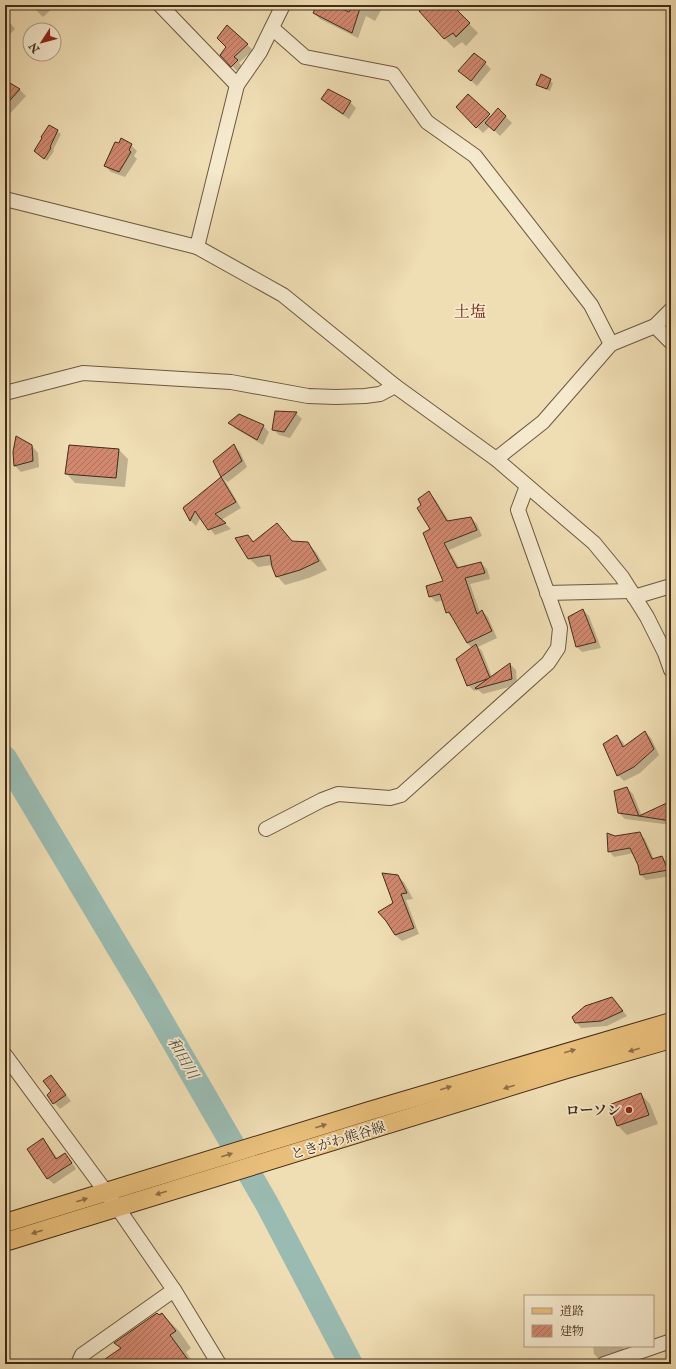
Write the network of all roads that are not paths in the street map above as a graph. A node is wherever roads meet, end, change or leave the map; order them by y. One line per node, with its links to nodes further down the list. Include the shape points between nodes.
1 (160, 5): 4 (street)
2 (283, 5): 3 (street)
3 (272, 28): 4 (street, via 260,52); 10 (street, via 305,57 393,74 427,122 475,156 591,305)
4 (237, 85): 6 (street)
5 (5, 198): 6 (street)
6 (197, 247): 11 (street, via 283,295)
7 (671, 310): 8 (street)
8 (655, 326): 9 (street); 10 (street)
9 (671, 342)
10 (611, 344): 13 (street, via 543,422)
11 (395, 386): 12 (street, via 380,394 365,396 308,396 231,382 84,373); 13 (street)
12 (5, 393)
13 (496, 459): 14 (street)
14 (527, 486): 16 (street, via 518,510); 17 (street, via 594,543 622,577)
15 (671, 586): 17 (street)
16 (548, 593): 17 (street); 19 (street, via 560,628 558,648 548,663 401,795 390,798 338,794)
17 (632, 594): 18 (street, via 651,624)
18 (671, 670)
19 (266, 829)
20 (671, 1022): 23 (main road, ときがわ熊谷線, one-way to 20)
21 (671, 1039): 24 (main road, ときがわ熊谷線, one-way to 24)
22 (5, 1055): 23 (street)
23 (106, 1192): 24 (street); 25 (main road, ときがわ熊谷線, one-way to 23)
24 (117, 1207): 26 (main road, ときがわ熊谷線, one-way to 26); 27 (street)
25 (5, 1223)
26 (5, 1242)
27 (174, 1290): 31 (street, via 82,1355); 32 (street)
28 (671, 1341): 30 (street)
29 (654, 1347): 33 (street)
30 (654, 1347)
31 (78, 1364)
32 (219, 1364)
33 (604, 1364)

